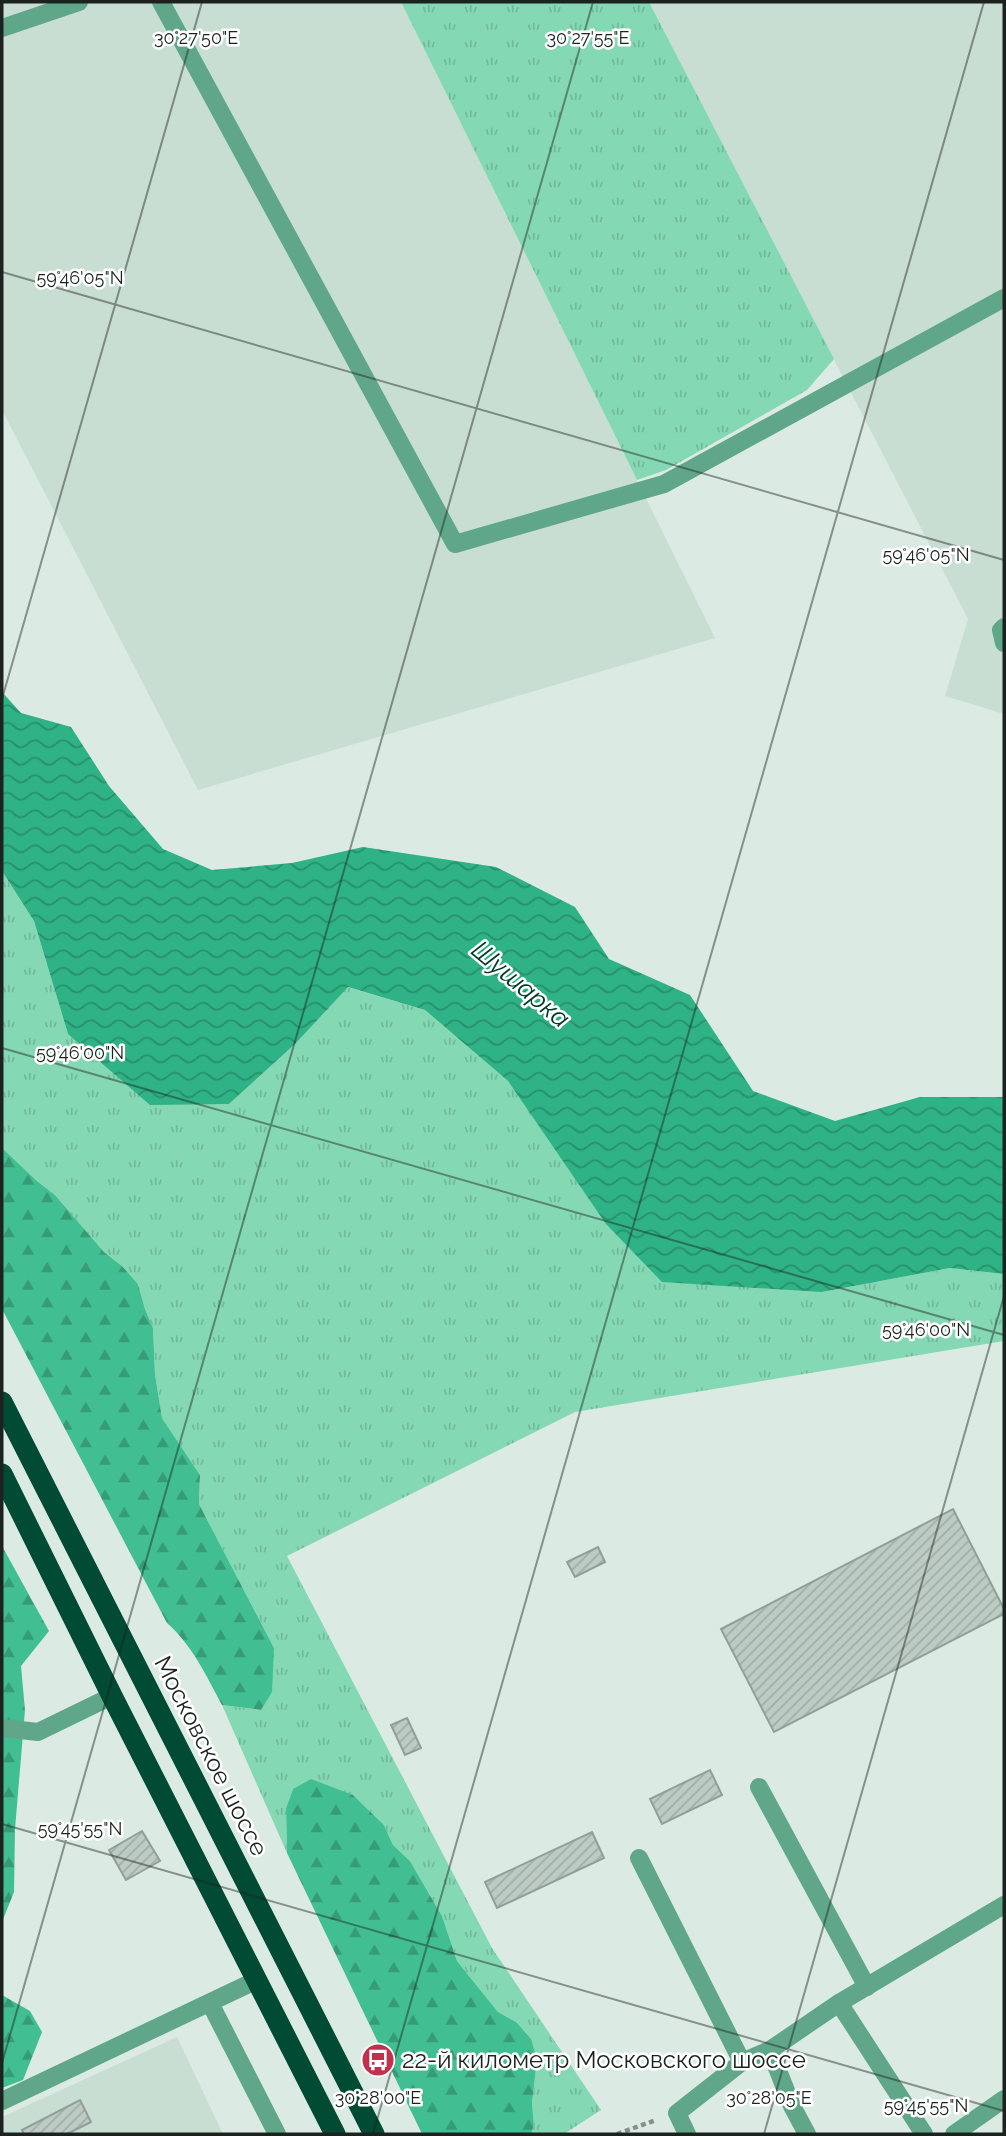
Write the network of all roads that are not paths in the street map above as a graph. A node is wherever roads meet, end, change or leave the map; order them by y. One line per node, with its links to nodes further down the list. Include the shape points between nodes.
1 (79, 2): 3 (street)
2 (161, 2): 4 (street, via 455,544 664,484)
3 (2, 27)
4 (1004, 298)
5 (1004, 627): 6 (street)
6 (1004, 643)
7 (2, 1402): 24 (highway, Московское шоссе)
8 (2, 1474): 9 (highway)
9 (112, 1696): 10 (street, via 38,1732); 14 (highway)
10 (2, 1728)
11 (759, 1787): 15 (street)
12 (639, 1858): 19 (street)
13 (1004, 1905): 15 (street)
14 (255, 1981): 16 (street); 23 (highway)
15 (867, 1987): 17 (street)
16 (210, 2003): 21 (street); 22 (street)
17 (839, 2003): 18 (street); 27 (street)
18 (771, 2050): 19 (street); 26 (street)
19 (742, 2062): 25 (street, via 677,2113)
20 (1004, 2099): 28 (street)
21 (2, 2101)
22 (277, 2134)
23 (335, 2134)
24 (374, 2134)
25 (687, 2134)
26 (807, 2134)
27 (924, 2134)
28 (954, 2134)

